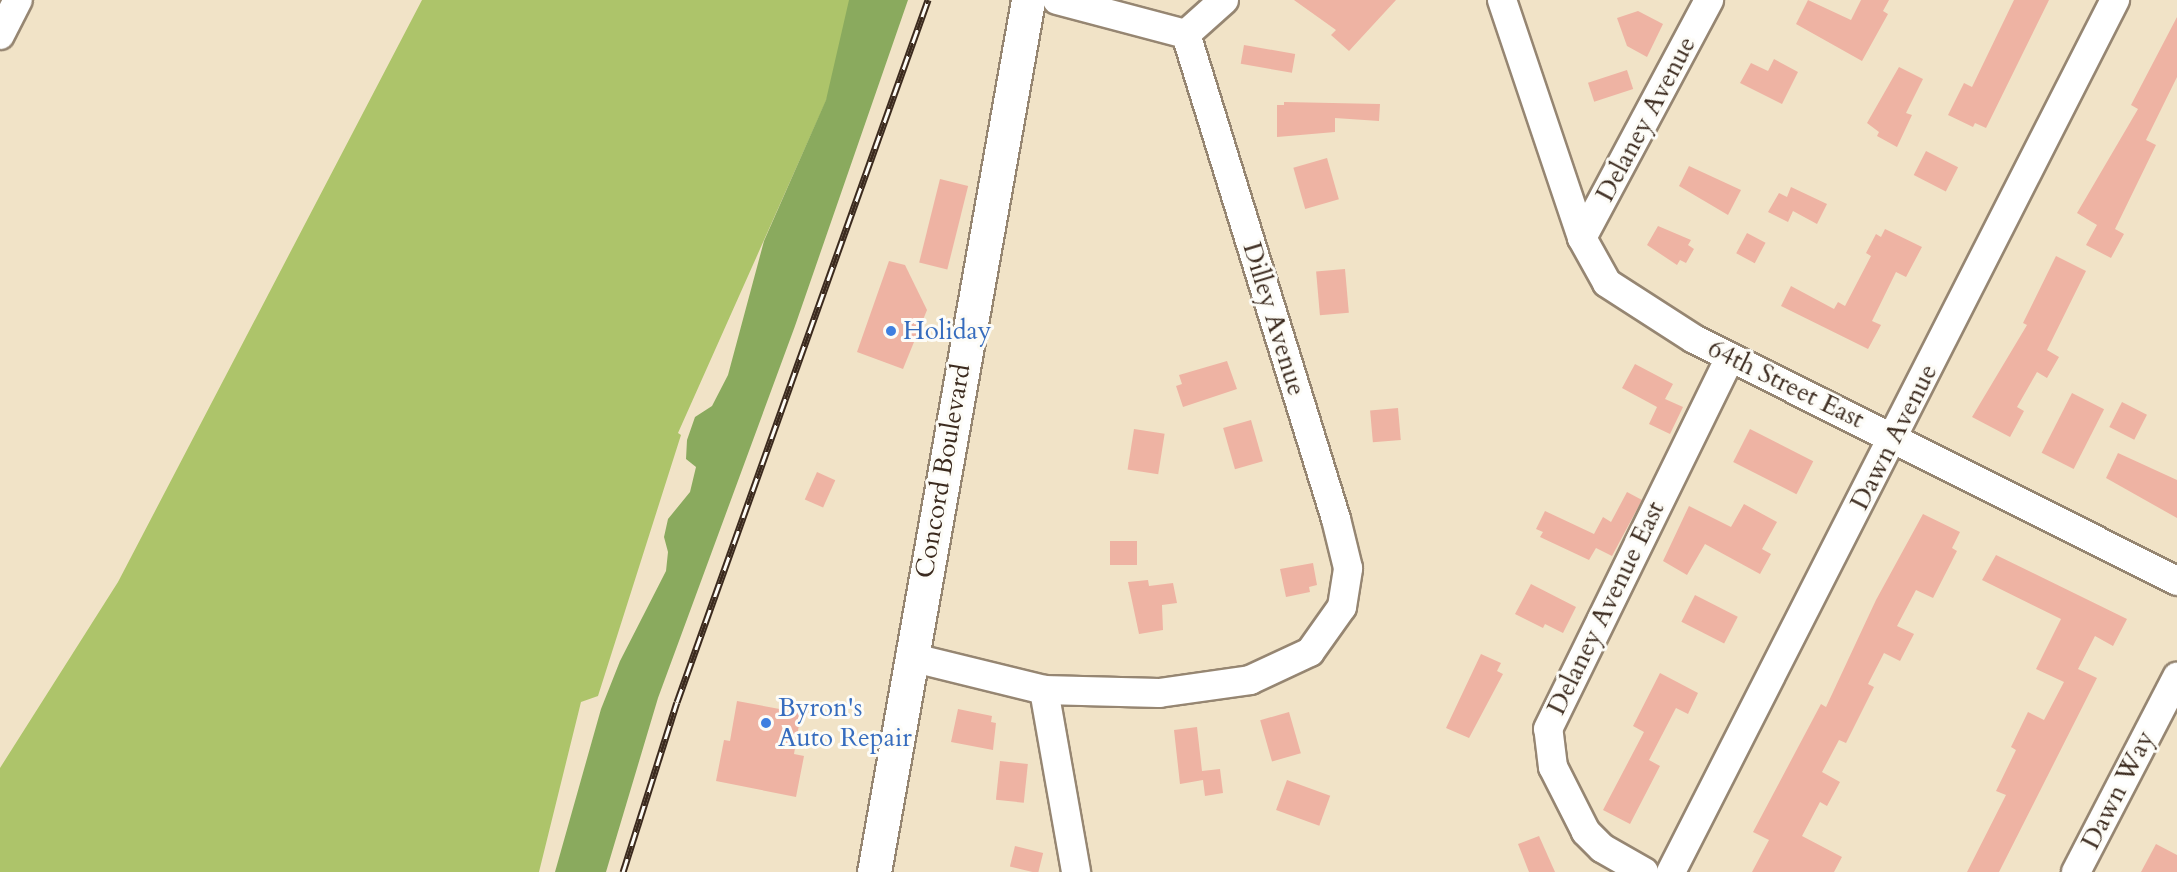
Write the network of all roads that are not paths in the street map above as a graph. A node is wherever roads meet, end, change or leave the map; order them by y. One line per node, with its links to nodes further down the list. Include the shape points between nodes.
1 (18, 0): 9 (street)
2 (1028, 0): 14 (main road, Concord Boulevard)
3 (1057, 0): 8 (street)
4 (1224, 0): 8 (street)
5 (1502, 0): 10 (street, 64th Street East)
6 (1709, 0): 10 (street, Delaney Avenue)
7 (2115, 0): 12 (street, Dawn Avenue)
8 (1186, 34): 16 (street, Dilley Avenue, via 1336,519 1348,568 1342,607 1310,652 1251,680 1159,693)
9 (0, 36)
10 (1582, 238): 11 (street, 64th Street East, via 1607,283)
11 (1730, 357): 12 (street, 64th Street East); 19 (street, Delaney Avenue East, via 1548,729 1553,767 1586,832 1602,848)
12 (1894, 438): 13 (street, 64th Street East); 20 (street, Dawn Avenue)
13 (2177, 581)
14 (910, 657): 16 (street); 17 (main road, Concord Boulevard)
15 (2177, 677): 21 (street, Dawn Way)
16 (1044, 690): 18 (street)
17 (874, 872)
18 (1076, 872)
19 (1644, 872)
20 (1671, 872)
21 (2076, 872)

